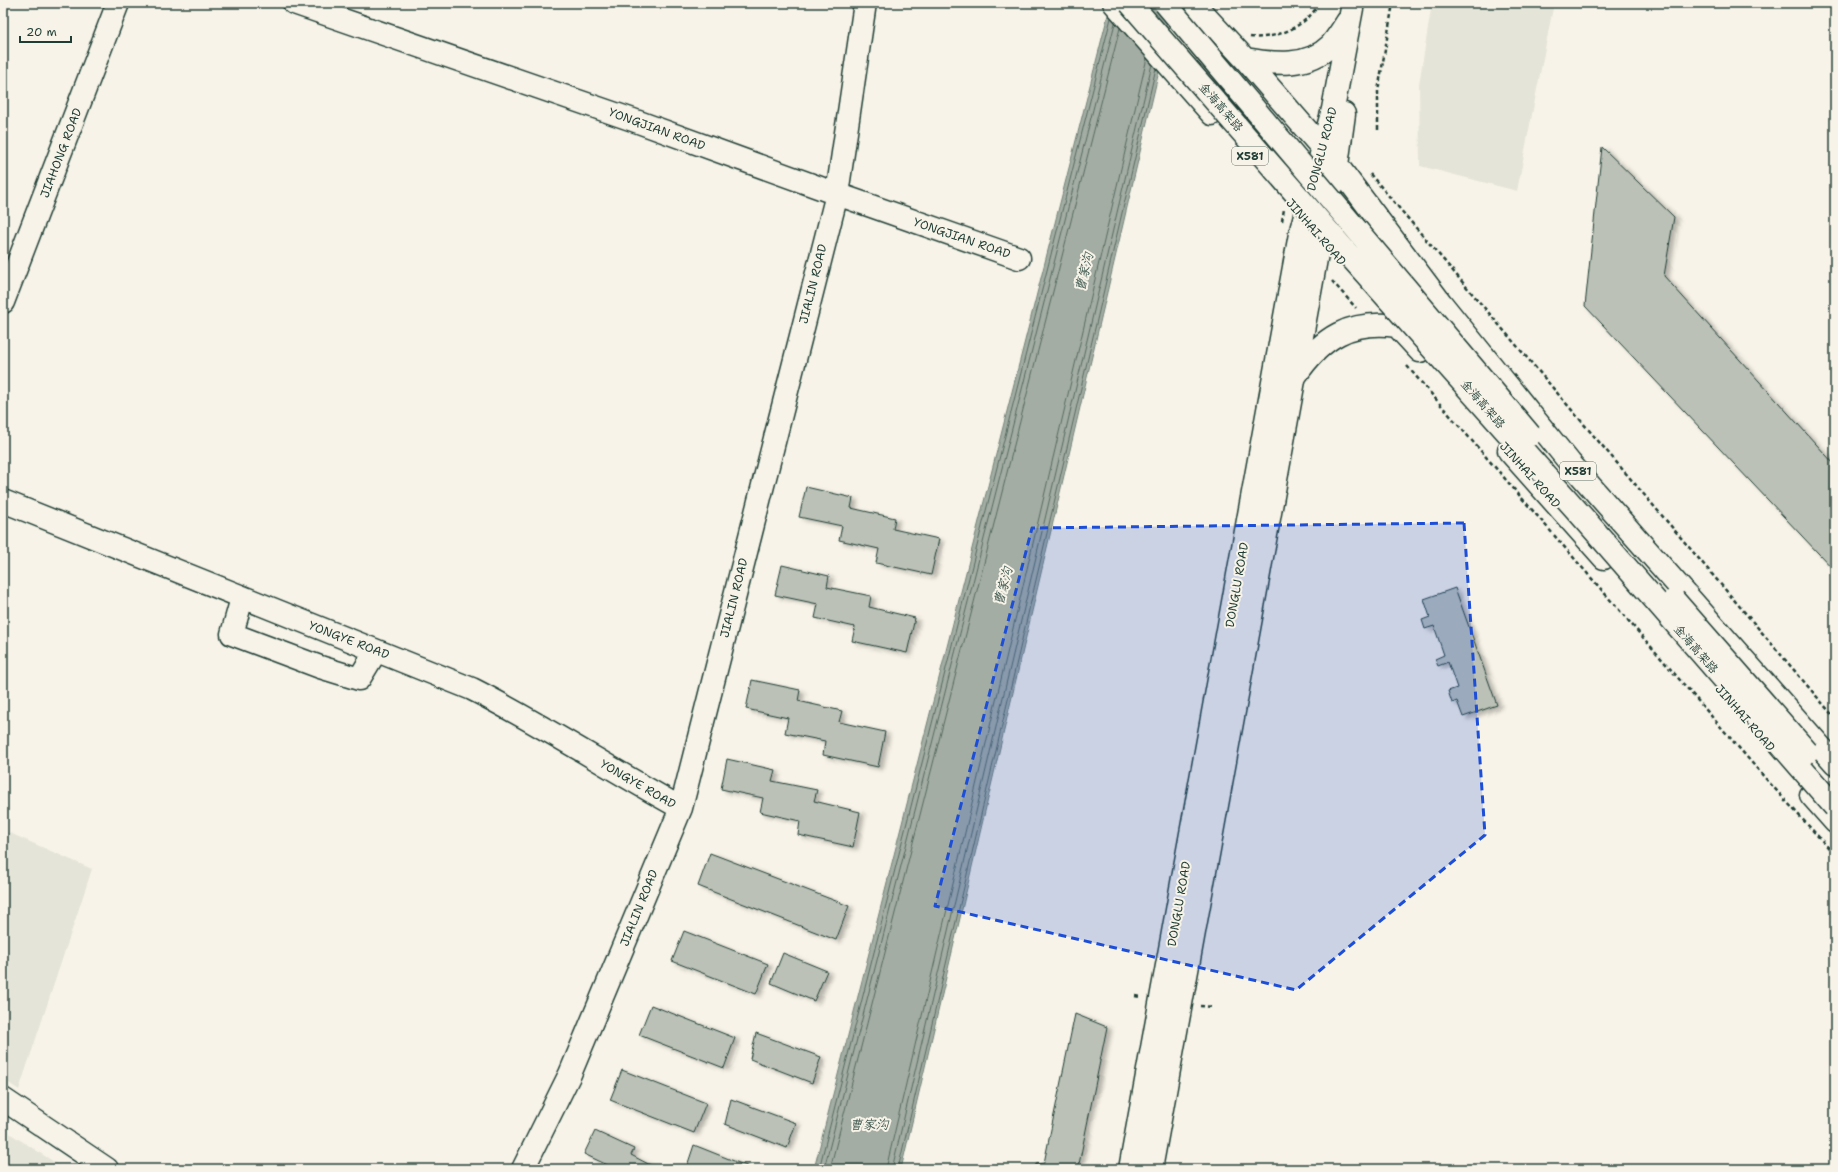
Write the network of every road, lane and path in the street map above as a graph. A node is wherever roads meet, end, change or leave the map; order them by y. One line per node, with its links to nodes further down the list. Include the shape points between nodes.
1 (118, 3): 24 (main road, JIAHONG ROAD)
2 (294, 3): 20 (main road, YONGJIAN ROAD, via 633,120)
3 (864, 3): 20 (main road, JIALIN ROAD)
4 (1114, 3): 21 (main road, JINHAI ROAD / X581)
5 (1130, 3): 34 (main road, 金海高架路, bridge)
6 (1165, 3): 25 (main road, 金海高架路, bridge)
7 (1177, 3): 25 (main road, bridge)
8 (1193, 3): 14 (main road, X581)
9 (1319, 3): 13 (path, via 1316,10 1298,25 1271,37)
10 (1393, 3): 16 (path, via 1378,91)
11 (1356, 8): 15 (main road, via 1331,45 1320,53 1296,62); 17 (main road, DONGLU ROAD); 18 (main road, DONGLU ROAD)
12 (1245, 33): 13 (path)
13 (1251, 37): 15 (path)
14 (1245, 59): 15 (main road); 17 (main road, X581)
15 (1274, 64)
16 (1378, 130)
17 (1322, 148): 18 (main road, X581); 21 (main road, DONGLU ROAD)
18 (1337, 165): 22 (main road, DONGLU ROAD); 32 (main road, X581, via 1441,303 1570,463)
19 (1368, 172): 31 (path)
20 (837, 194): 23 (main road, YONGJIAN ROAD); 35 (main road, JIALIN ROAD)
21 (1304, 218): 22 (main road, JINHAI ROAD / X581); 40 (main road, DONGLU ROAD)
22 (1321, 237): 26 (main road, JINHAI ROAD / X581); 27 (main road, DONGLU ROAD)
23 (1019, 258)
24 (3, 302)
25 (1442, 332): 33 (main road, 金海高架路, bridge)
26 (1420, 351): 27 (main road, via 1397,326 1371,325 1355,328 1342,332 1320,346); 36 (main road, JINHAI ROAD / X581, via 1658,618)
27 (1295, 377): 41 (main road, DONGLU ROAD)
28 (3, 501): 29 (main road, YONGYE ROAD)
29 (242, 598): 30 (main road, YONGYE ROAD); 30 (main road, via 232,634 359,679)
30 (376, 651): 35 (main road, YONGYE ROAD, via 496,701)
31 (1835, 718)
32 (1835, 763)
33 (1835, 784)
34 (1835, 807)
35 (680, 808): 39 (main road, JIALIN ROAD, via 570,1074)
36 (1835, 822)
37 (3, 1099): 38 (main road)
38 (106, 1169)
39 (523, 1169)
40 (1130, 1169)
41 (1151, 1169)

